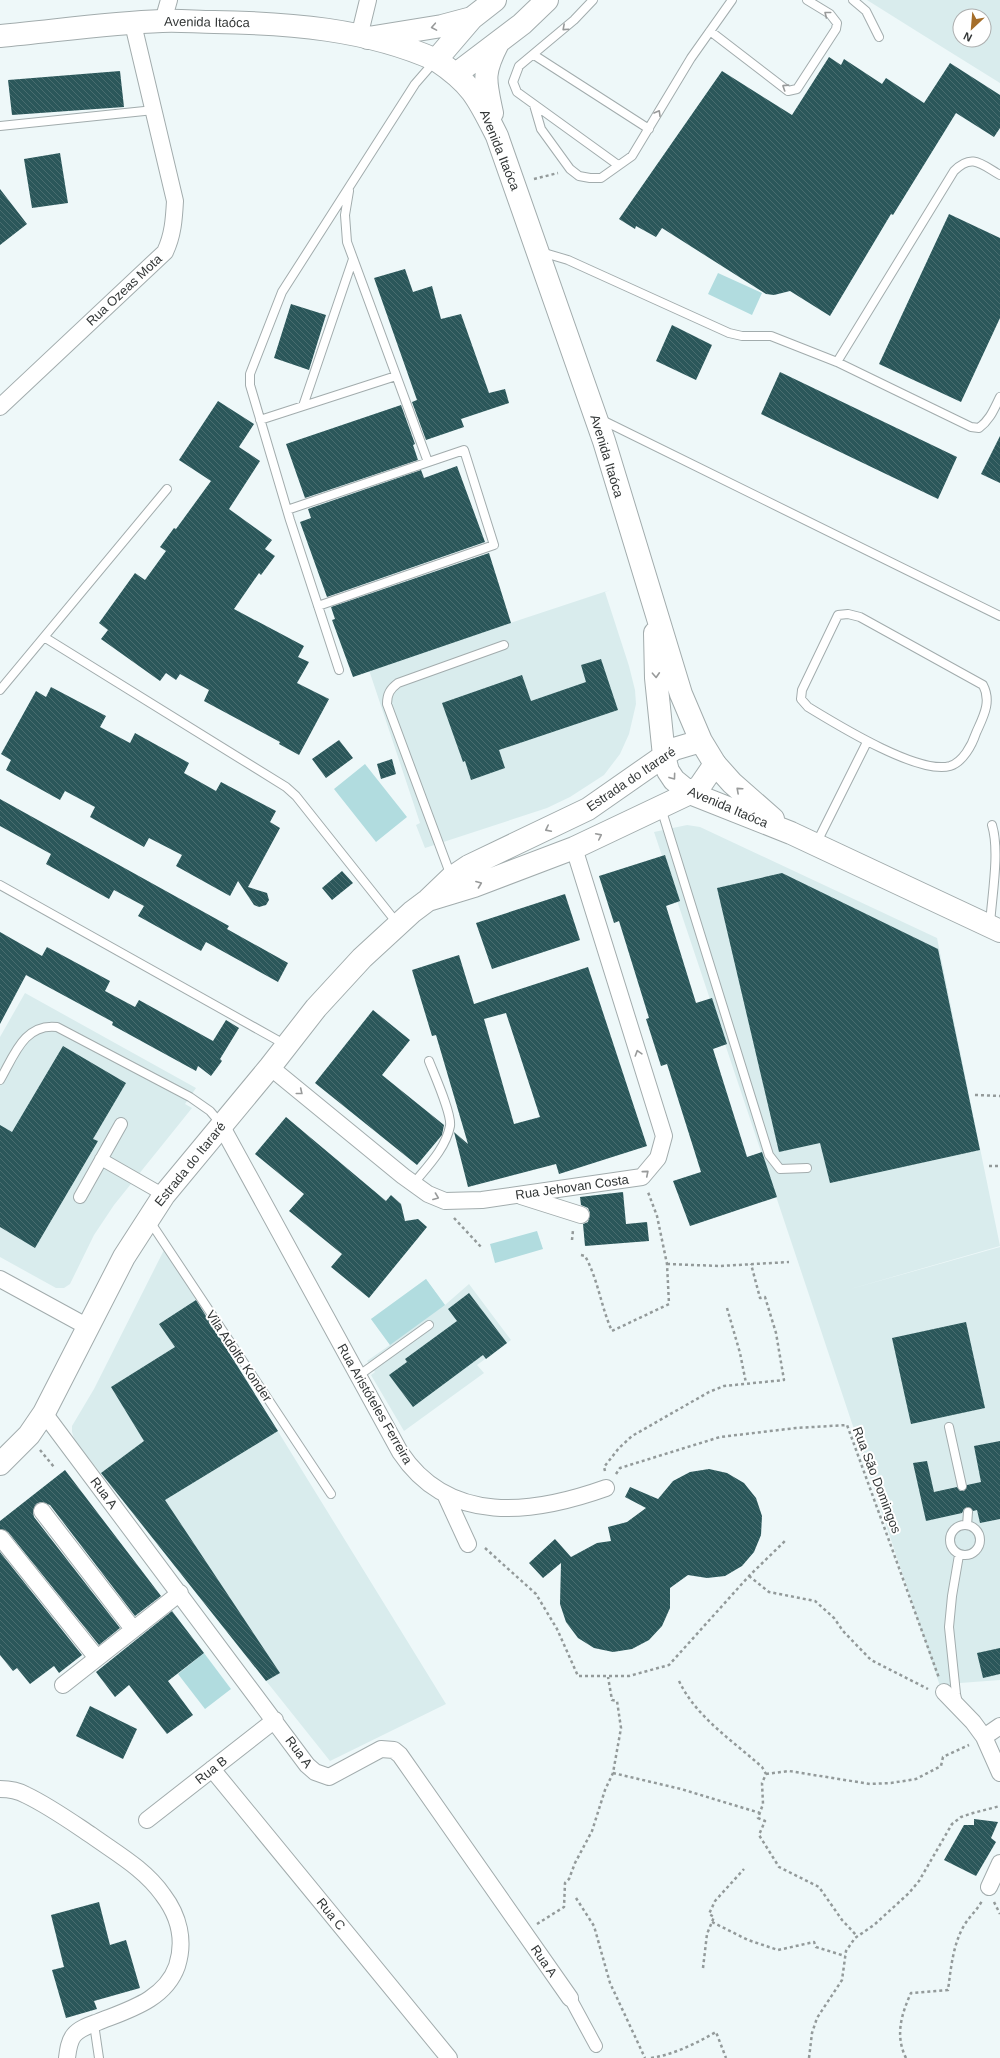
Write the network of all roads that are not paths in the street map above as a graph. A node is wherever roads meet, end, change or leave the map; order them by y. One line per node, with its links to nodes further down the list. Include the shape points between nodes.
1 (168, 0): 10 (street)
2 (368, 0): 15 (street)
3 (495, 0): 9 (main road)
4 (547, 0): 16 (main road)
5 (593, 0): 17 (lane, one-way to 17)
6 (732, 0): 12 (lane)
7 (807, 0): 12 (lane, via 830,14 837,23 836,29 797,89 788,90)
8 (853, 0): 14 (lane, via 866,11)
9 (472, 18): 15 (main road, one-way to 15, via 442,26); 18 (main road)
10 (162, 21): 11 (main road, Avenida Itaóca); 15 (main road, Avenida Itaóca, via 306,27)
11 (133, 24): 13 (main road, Avenida Itaóca); 21 (street, Rua Ozeas Mota)
12 (710, 31): 23 (lane, one-way to 12)
13 (0, 36)
14 (879, 37)
15 (363, 38): 18 (main road, Avenida Itaóca)
16 (499, 42): 19 (main road); 24 (main road, via 487,67 485,80)
17 (534, 55): 20 (lane, via 519,66 513,82 517,92); 23 (lane)
18 (436, 60): 19 (main road, Avenida Itaóca); 27 (lane, via 415,84)
19 (456, 74): 24 (main road, Avenida Itaóca, via 471,89)
20 (534, 104): 25 (lane); 25 (lane, via 541,129 570,169 579,176 601,178)
21 (154, 110): 22 (lane); 34 (street, Rua Ozeas Mota, via 175,201 173,230 165,252)
22 (0, 126)
23 (649, 129): 25 (lane, via 632,156)
24 (497, 136): 28 (main road, Avenida Itaóca)
25 (618, 165)
26 (1000, 175): 30 (lane, via 970,160 962,163 954,171)
27 (350, 186): 29 (lane, via 344,227); 36 (lane, via 282,292 250,374 250,385)
28 (539, 252): 30 (lane, via 568,260 729,333 742,336 771,336); 35 (main road, Avenida Itaóca)
29 (353, 259): 31 (lane); 33 (lane)
30 (836, 362): 32 (lane, via 972,427 979,428 985,424)
31 (396, 376): 33 (lane); 37 (lane)
32 (1000, 397)
33 (303, 406): 36 (lane)
34 (0, 407)
35 (595, 416): 41 (main road, Avenida Itaóca); 42 (lane)
36 (260, 420): 39 (lane)
37 (428, 462): 39 (lane); 40 (lane, via 464,450 494,545)
38 (167, 489): 43 (lane)
39 (287, 510): 40 (lane)
40 (318, 606): 45 (lane)
41 (654, 608): 47 (main road, Avenida Itaóca, via 681,694); 49 (main road, Avenida Itaóca, one-way to 49, via 656,678)
42 (1000, 616)
43 (44, 637): 46 (lane); 59 (lane, via 286,787 296,796)
44 (504, 645): 57 (lane, via 398,683 390,689 387,697 387,704)
45 (339, 670)
46 (0, 690)
47 (701, 741): 49 (main road, Estrada do Itararé, via 680,746); 50 (main road)
48 (867, 742): 48 (lane, via 808,708 801,699 802,690 838,615 860,617 983,685 988,694 987,707 975,738 964,756 950,766 934,766 904,758); 55 (lane)
49 (664, 756): 51 (main road, Avenida Itaóca, one-way to 51, via 668,771 674,780); 57 (main road, Estrada do Itararé, one-way to 57, via 588,809 488,856)
50 (715, 764): 51 (main road, Estrada do Itararé, via 700,786); 54 (main road, Avenida Itaóca, one-way to 50, via 732,784)
51 (690, 793): 52 (main road, Estrada do Itararé); 54 (main road, Avenida Itaóca)
52 (660, 806): 56 (main road, Estrada do Itararé, one-way to 52); 68 (lane, via 769,1155 780,1169)
53 (992, 824): 60 (lane, via 995,834)
54 (791, 833): 55 (main road, Avenida Itaóca)
55 (816, 845): 60 (main road, Avenida Itaóca)
56 (574, 848): 57 (main road, Estrada do Itararé, one-way to 56); 71 (street, Rua Jehovan Costa, one-way to 56, via 642,1177 658,1158 664,1136)
57 (454, 884): 59 (main road, Estrada do Itararé, via 428,900)
58 (0, 885): 61 (lane)
59 (398, 924): 61 (main road, Estrada do Itararé, via 362,958 316,1008)
60 (995, 929)
61 (287, 1045): 63 (main road, Estrada do Itararé)
62 (429, 1061): 69 (lane, via 450,1124 441,1148)
63 (270, 1067): 66 (main road, Estrada do Itararé); 69 (street, Rua Jehovan Costa, one-way to 69)
64 (0, 1080): 66 (lane, via 23,1039 38,1028 57,1027 190,1097 210,1111)
65 (121, 1124): 67 (street)
66 (221, 1125): 70 (main road, Estrada do Itararé); 78 (street, Rua Aristóteles Ferreira)
67 (101, 1159): 70 (street); 72 (street)
68 (807, 1168)
69 (414, 1184): 71 (street, Rua Jehovan Costa, one-way to 71, via 435,1197 456,1201)
70 (164, 1194): 74 (main road, Estrada do Itararé)
71 (518, 1195): 73 (street)
72 (80, 1197)
73 (581, 1216)
74 (148, 1218): 77 (main road, Estrada do Itararé, via 124,1257); 84 (lane, Vila Adolfo Konder)
75 (0, 1279): 77 (street)
76 (429, 1325): 78 (lane)
77 (88, 1327): 79 (main road, Estrada do Itararé)
78 (358, 1376): 85 (street, Rua Aristóteles Ferreira, via 409,1466 426,1483)
79 (44, 1413): 81 (main road, Estrada do Itararé, via 29,1435); 92 (street, Rua A)
80 (949, 1427): 82 (lane)
81 (0, 1464)
82 (962, 1486)
83 (606, 1488): 85 (street, Rua Aristóteles Ferreira, via 576,1499 514,1509 488,1507)
84 (331, 1494)
85 (445, 1494): 90 (street)
86 (42, 1511): 93 (street)
87 (968, 1512): 88 (lane)
88 (967, 1525): 91 (lane, via 957,1526 950,1534 950,1544); 91 (lane, via 976,1529 980,1544 974,1552 965,1556)
89 (2, 1538): 94 (street)
90 (474, 1544)
91 (959, 1554): 97 (lane, via 949,1627 956,1694)
92 (180, 1593): 93 (street); 98 (street, Rua A)
93 (133, 1629): 94 (street)
94 (98, 1658): 95 (street)
95 (63, 1685)
96 (944, 1692): 97 (street)
97 (960, 1707): 100 (street)
98 (275, 1720): 101 (street, Rua B); 107 (street, Rua A, via 307,1765 321,1775 329,1777 381,1749 394,1750 400,1755)
99 (1000, 1726): 100 (street)
100 (984, 1737): 102 (street)
101 (212, 1769): 104 (street, Rua B); 112 (street, Rua C)
102 (1000, 1773)
103 (0, 1789): 108 (street, via 25,1794 50,1808 126,1860 152,1881 163,1894 177,1920 181,1944 170,1980 154,1997 143,2004)
104 (147, 1820)
105 (1000, 1863): 106 (street)
106 (989, 1887)
107 (570, 1998): 109 (street, Rua A)
108 (94, 2024): 110 (street, via 79,2030 74,2036); 111 (lane)
109 (596, 2046)
110 (67, 2058)
111 (100, 2058)
112 (449, 2058)

